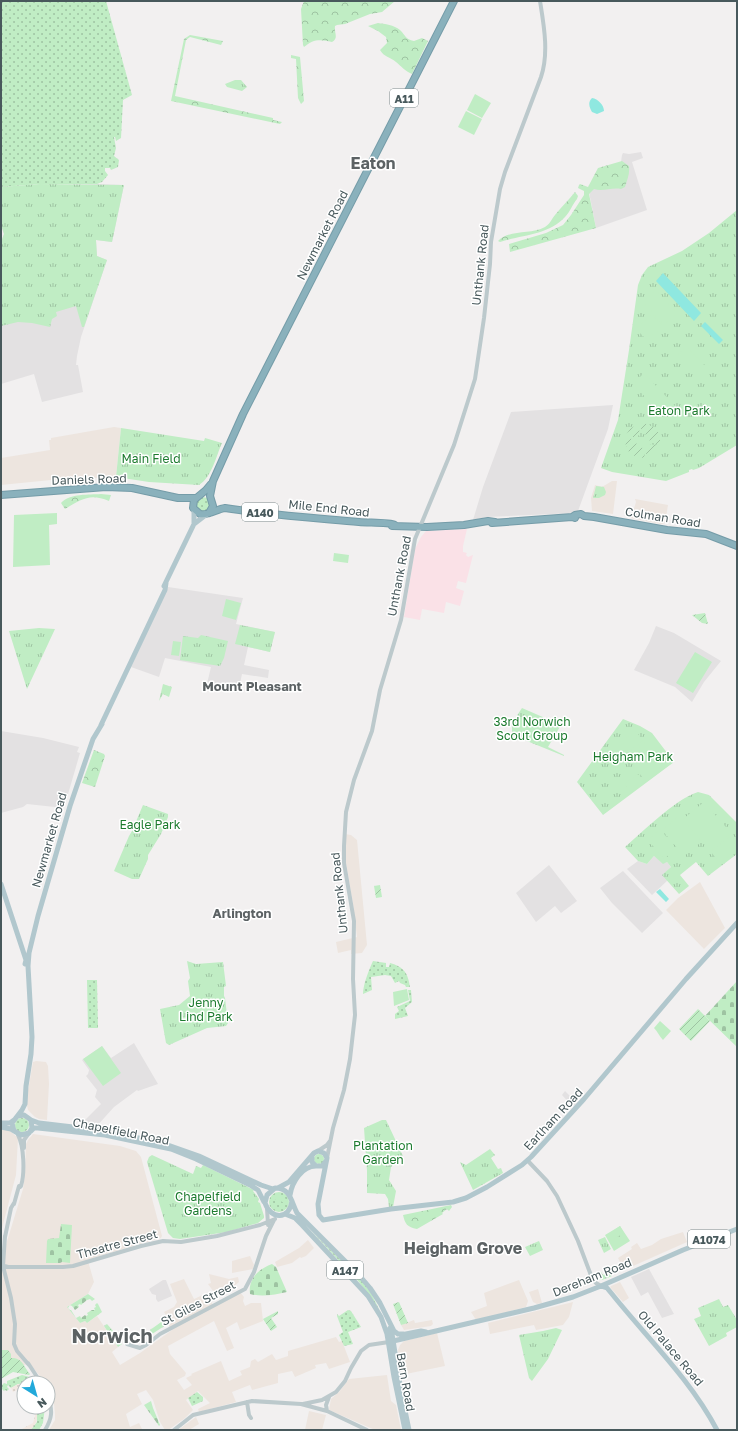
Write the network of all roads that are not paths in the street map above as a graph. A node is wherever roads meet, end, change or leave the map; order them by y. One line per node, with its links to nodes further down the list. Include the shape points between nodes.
1 (454, 1): 3 (highway, Newmarket Road / A11, via 243,414)
2 (540, 1): 12 (street, Unthank Road, via 545,40 544,67 500,189 491,242 475,379 454,445)
3 (213, 481): 5 (highway, Newmarket Road / A11); 7 (highway, Newmarket Road / A11, via 210,492)
4 (1, 495): 6 (highway, Daniels Road / A140, via 106,487 132,488)
5 (198, 496): 6 (highway, Daniels Road / A140); 7 (highway, A140, via 206,495); 9 (highway, Newmarket Road, via 193,503)
6 (178, 498): 9 (highway, Daniels Road / A140)
7 (212, 500): 8 (highway, Mile End Road / A140); 10 (highway, Newmarket Road / A11, via 213,508)
8 (225, 508): 10 (highway, Mile End Road / A140); 12 (highway, Mile End Road / A140)
9 (194, 509): 10 (highway, A140, via 200,514); 11 (main road, Newmarket Road)
10 (208, 514): 11 (main road, Newmarket Road)
11 (194, 524): 16 (main road, Newmarket Road, via 83,767 38,916)
12 (419, 527): 13 (highway, Colman Road / A140, via 584,516 706,534); 25 (street, Unthank Road, via 401,620 380,690 372,731 354,780 346,812 344,855 354,921 355,1015 350,1059)
13 (737, 546)
14 (1, 884): 16 (main road)
15 (737, 923): 30 (main road, Earlham Road, via 686,979 594,1089)
16 (28, 963): 17 (main road, via 25,964 32,1037)
17 (24, 1106): 18 (main road); 19 (main road)
18 (16, 1118): 19 (main road); 20 (main road); 22 (main road, via 12,1125)
19 (29, 1118): 23 (main road, via 32,1125); 33 (main road, Chapelfield Road, via 38,1123 107,1131 165,1144 199,1156 261,1185)
20 (1, 1123)
21 (1, 1127): 22 (main road)
22 (14, 1131): 24 (main road)
23 (30, 1132): 24 (main road, A147); 27 (street, via 24,1143); 36 (main road, Chapelfield Road / A147, via 38,1128 105,1135 171,1149 250,1185 258,1190)
24 (18, 1135): 27 (street)
25 (331, 1139): 26 (street); 29 (street, Unthank Road)
26 (318, 1151): 28 (main road); 29 (main road, via 324,1153)
27 (22, 1155): 43 (street, via 21,1186)
28 (312, 1156): 31 (main road, via 312,1162); 33 (main road, via 289,1182)
29 (327, 1160): 31 (main road, via 322,1166); 32 (main road, Unthank Road)
30 (528, 1160): 38 (main road, Earlham Road, via 487,1187 453,1202 325,1220); 46 (street, via 547,1181 556,1196 578,1241 592,1278)
31 (316, 1166): 32 (main road, via 322,1171); 34 (main road, via 305,1168 293,1183)
32 (324, 1178): 38 (main road, Unthank Road, via 318,1204)
33 (275, 1188): 34 (main road, via 282,1188); 36 (main road, via 267,1195)
34 (290, 1195): 35 (main road, A147)
35 (292, 1201): 37 (main road, via 291,1207); 47 (main road, A147, via 297,1213 367,1284)
36 (266, 1205): 37 (main road, A147, via 272,1214); 40 (street)
37 (283, 1215): 39 (street, Theatre Street); 51 (main road, A147, via 295,1218 368,1296 381,1316)
38 (320, 1217)
39 (276, 1219): 40 (street, Theatre Street); 42 (street)
40 (268, 1220): 42 (street); 45 (street, Theatre Street, via 256,1226 217,1236 175,1242 163,1241 76,1265)
41 (737, 1229): 46 (main road, Dereham Road / A1074)
42 (267, 1235): 52 (street, St Giles Street, via 247,1288 160,1334 140,1348)
43 (3, 1236): 44 (street); 45 (street)
44 (1, 1253)
45 (3, 1268): 50 (street, via 15,1324)
46 (601, 1286): 48 (main road, Dereham Road / A1074, via 534,1308); 66 (main road, Old Palace Road, via 607,1288 684,1378)
47 (385, 1314): 49 (main road, A147, via 394,1330 398,1334); 51 (main road, A147)
48 (426, 1332): 49 (main road, Dereham Road / A1074); 51 (main road, Dereham Road / A1074, via 422,1335)
49 (403, 1334): 51 (main road, Dereham Road / A1074)
50 (15, 1338): 53 (street, via 17,1347); 53 (street, via 17,1351)
51 (391, 1339): 55 (street, via 369,1345 359,1354 341,1387); 64 (main road, Barn Road / A147, via 394,1377); 65 (main road, Barn Road / A147)
52 (127, 1344)
53 (29, 1365): 54 (street)
54 (36, 1375)
55 (329, 1397): 57 (street); 58 (street)
56 (247, 1402): 57 (street); 60 (street); 62 (street, via 193,1414)
57 (301, 1404): 58 (street)
58 (327, 1411): 63 (street)
59 (52, 1415): 61 (street)
60 (251, 1418)
61 (45, 1430)
62 (174, 1430)
63 (367, 1430)
64 (405, 1430)
65 (409, 1430)
66 (717, 1430)

